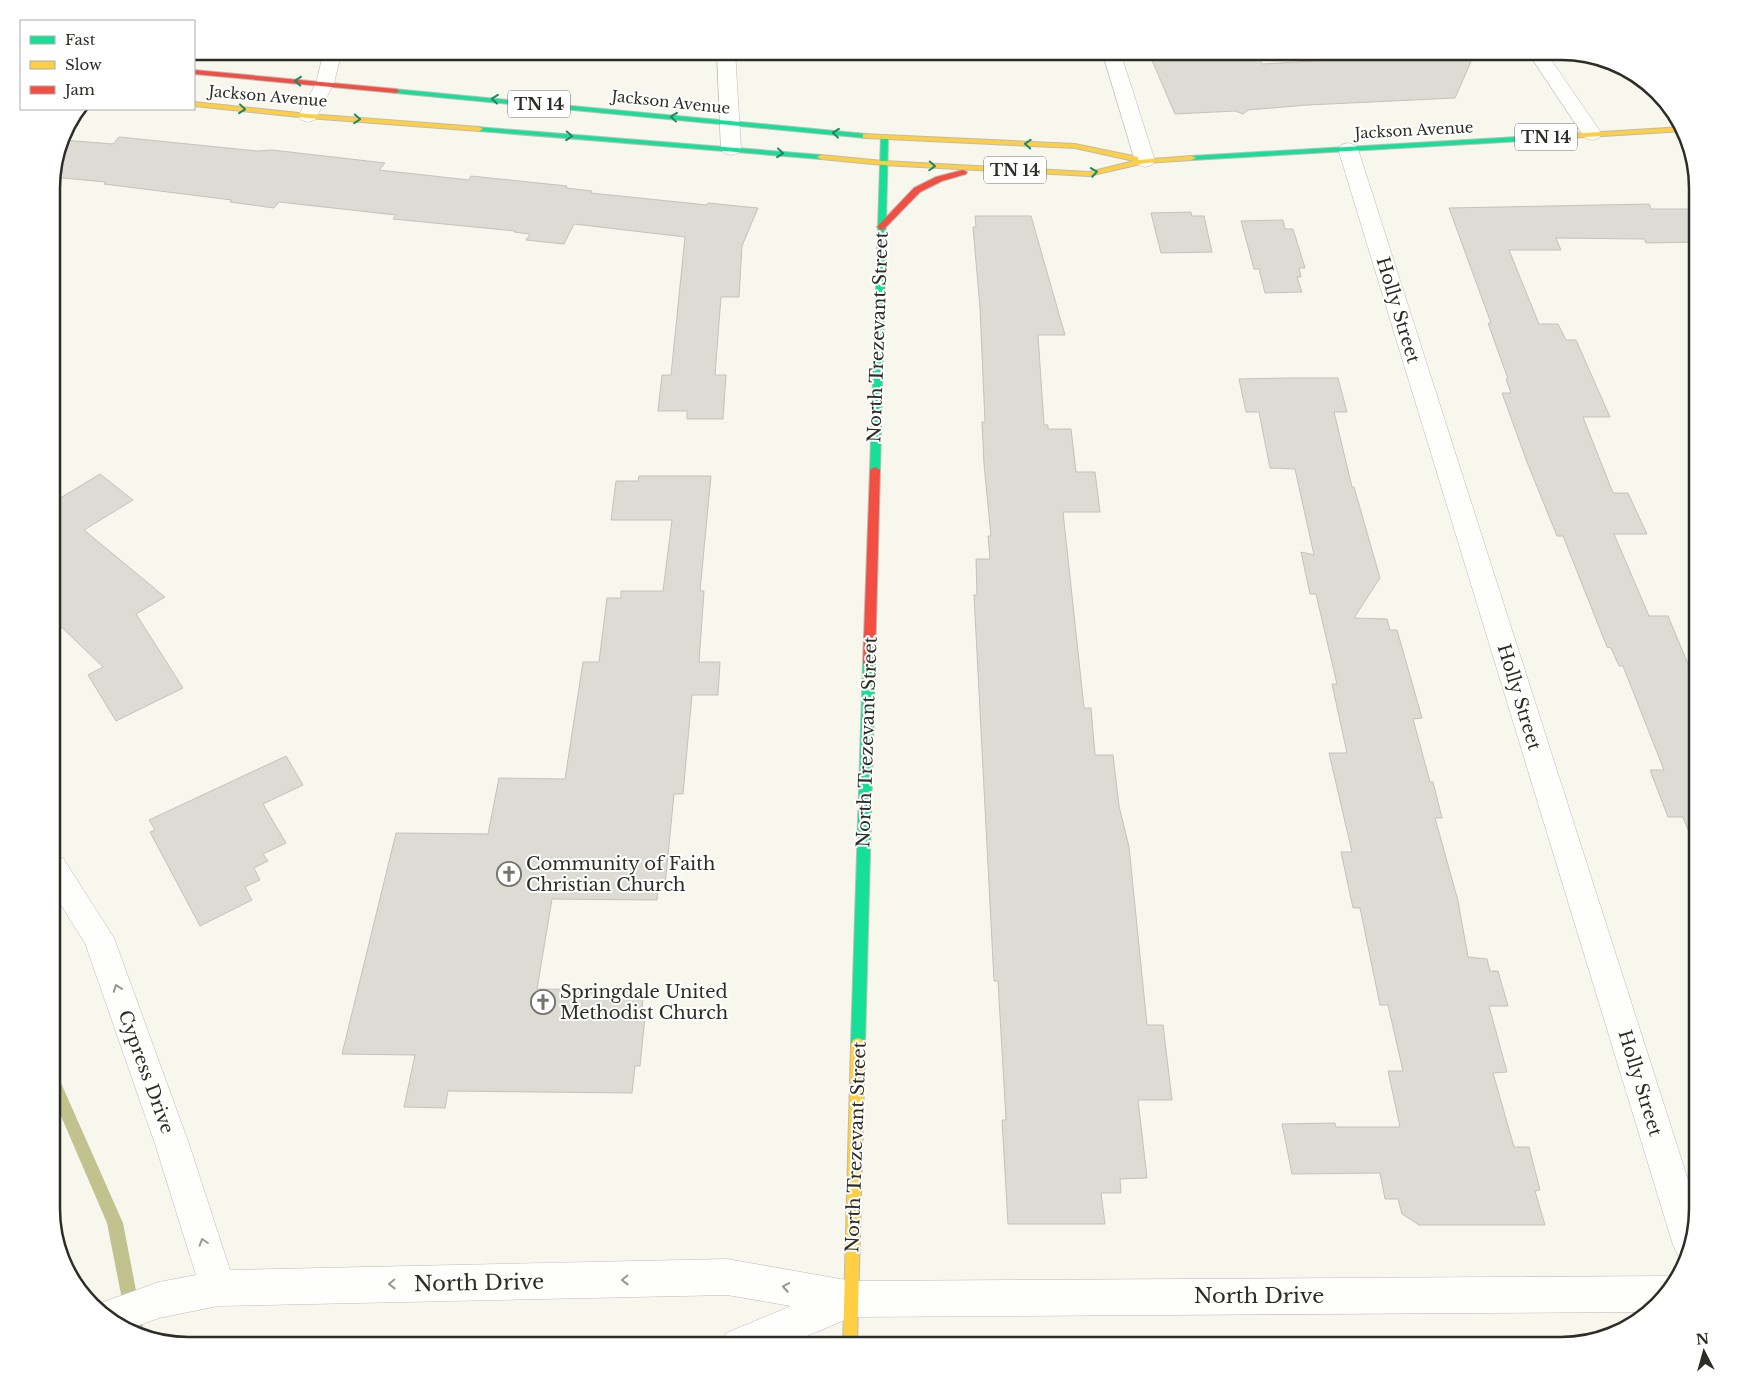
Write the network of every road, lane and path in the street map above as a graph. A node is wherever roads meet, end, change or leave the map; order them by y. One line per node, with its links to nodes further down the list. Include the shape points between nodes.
1 (331, 60): 6 (street)
2 (727, 60): 9 (street)
3 (1114, 60): 15 (street)
4 (1542, 60): 11 (street)
5 (195, 72): 6 (main road, Jackson Avenue / TN 14, one-way to 5)
6 (325, 83): 8 (street); 9 (main road, Jackson Avenue / TN 14, one-way to 6)
7 (195, 104): 8 (main road, Jackson Avenue / TN 14, one-way to 8)
8 (308, 116): 13 (main road, Jackson Avenue / TN 14, one-way to 13)
9 (730, 122): 12 (main road, Jackson Avenue / TN 14, one-way to 9); 13 (street)
10 (1675, 130): 11 (main road, Jackson Avenue / TN 14)
11 (1592, 134): 14 (main road, Jackson Avenue / TN 14)
12 (884, 138): 15 (main road, Jackson Avenue / TN 14, one-way to 12, via 1075,146); 16 (main road, North Trezevant Street)
13 (731, 149): 16 (main road, Jackson Avenue / TN 14, one-way to 16)
14 (1348, 149): 15 (main road, Jackson Avenue / TN 14); 20 (street, Holly Street)
15 (1146, 161): 17 (main road, Jackson Avenue / TN 14, one-way to 15, via 1089,174)
16 (883, 164): 17 (main road, Jackson Avenue / TN 14, one-way to 17); 18 (main road, North Trezevant Street)
17 (974, 168): 18 (main road, via 917,190)
18 (881, 227): 23 (main road, North Trezevant Street)
19 (60, 879): 21 (street, Cypress Drive, one-way to 19, via 172,1144 99,938)
20 (1687, 1233)
21 (218, 1288): 23 (street, North Drive, one-way to 21, via 727,1277); 24 (street, North Drive, via 159,1300)
22 (1656, 1294): 23 (street, North Drive)
23 (852, 1299): 25 (street, North Drive); 26 (main road, North Trezevant Street)
24 (116, 1315)
25 (761, 1337)
26 (850, 1337)

